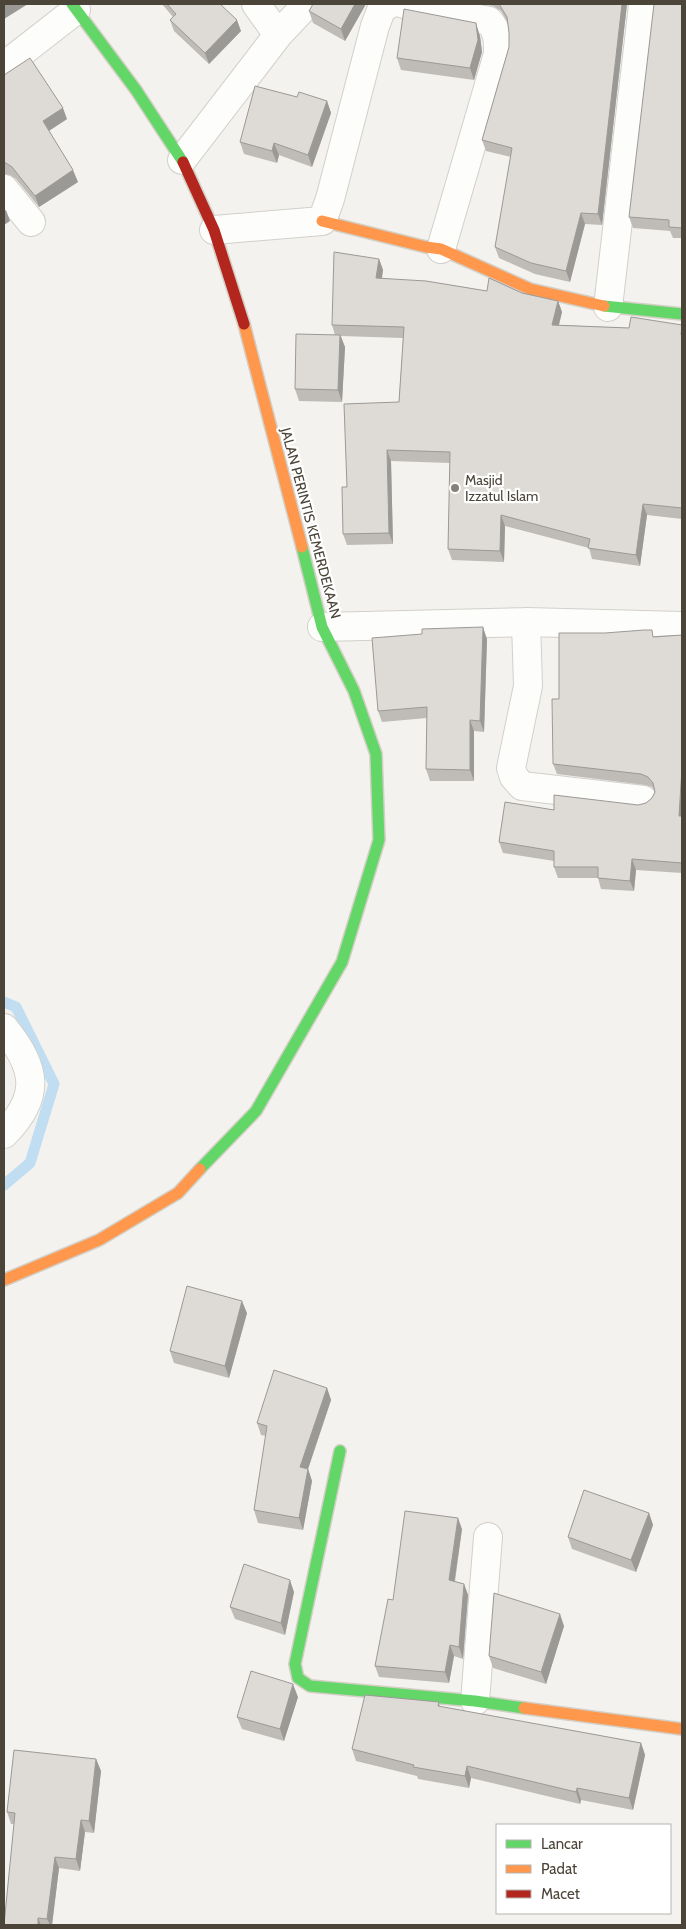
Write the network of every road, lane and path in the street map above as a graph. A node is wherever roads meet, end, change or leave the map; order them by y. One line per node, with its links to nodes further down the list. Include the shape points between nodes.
1 (256, 4): 7 (street)
2 (307, 4): 7 (street)
3 (390, 4): 11 (street, via 382,8 375,26)
4 (404, 4): 14 (street, via 489,21 496,29 498,41 498,54)
5 (643, 5): 15 (street)
6 (74, 7): 8 (street); 9 (street, JALAN PERINTIS KEMERDEKAAN, via 136,90)
7 (278, 35): 9 (street)
8 (4, 66)
9 (182, 160): 13 (street, JALAN PERINTIS KEMERDEKAAN)
10 (4, 189): 12 (street)
11 (322, 221): 13 (street); 14 (street)
12 (32, 222)
13 (214, 230): 19 (street, JALAN PERINTIS KEMERDEKAAN, via 248,338)
14 (441, 249): 15 (street, via 530,289)
15 (608, 307): 16 (street)
16 (682, 314)
17 (526, 622): 18 (street); 19 (street); 20 (street, via 528,686 511,768 514,778 522,786)
18 (682, 626)
19 (322, 627): 23 (street, JALAN PERINTIS KEMERDEKAAN, via 354,691 376,754 380,840 342,962 256,1112 178,1193 99,1240)
20 (643, 800)
21 (4, 1028): 22 (street, via 22,1055 31,1084 28,1099 17,1121)
22 (4, 1134)
23 (4, 1280)
24 (340, 1450): 26 (street, via 295,1664 298,1678 310,1686)
25 (488, 1537): 26 (street)
26 (475, 1701): 27 (street)
27 (682, 1729)

